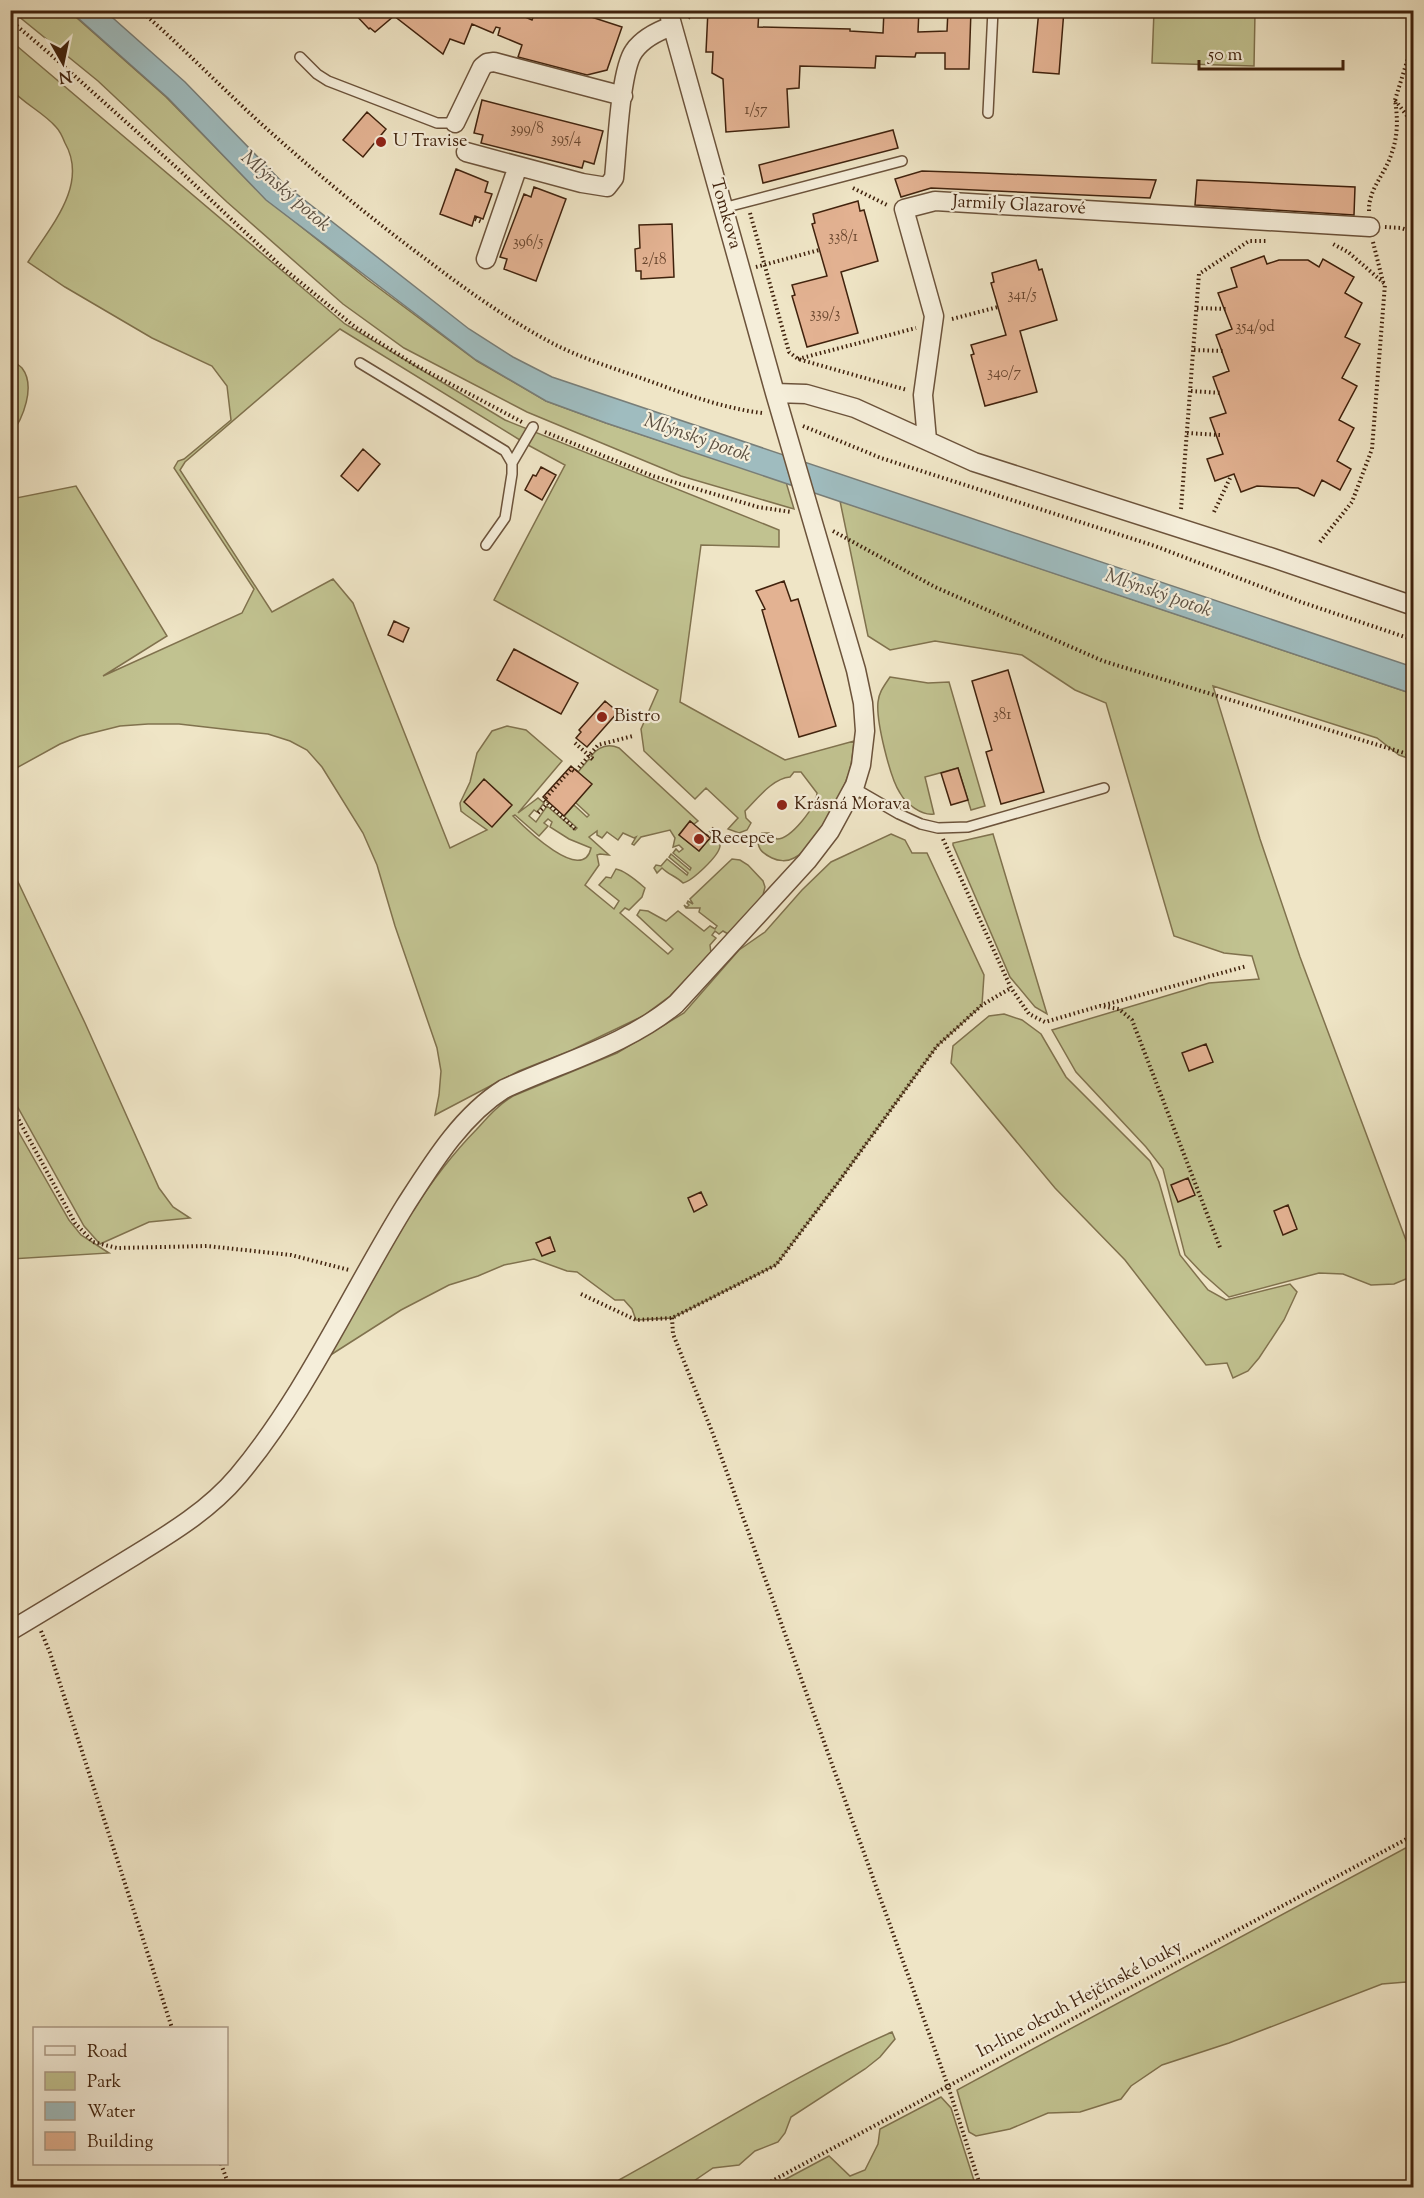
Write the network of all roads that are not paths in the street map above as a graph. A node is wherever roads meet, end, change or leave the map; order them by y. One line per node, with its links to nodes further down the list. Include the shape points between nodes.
1 (993, 10): 5 (lane)
2 (670, 18): 4 (street, via 634,50); 10 (street, Tomkova)
3 (300, 57): 6 (lane, via 328,81 436,123)
4 (623, 96): 6 (street, via 487,63); 9 (street, via 614,178 607,187)
5 (988, 113)
6 (455, 123)
7 (466, 152): 9 (street)
8 (902, 161): 10 (lane)
9 (518, 166): 12 (street)
10 (723, 208): 14 (street, Tomkova)
11 (1370, 227): 16 (street, Jarmily Glazarové, via 935,201 904,209 934,316 923,395)
12 (486, 259)
13 (360, 363): 17 (lane, via 505,451)
14 (775, 393): 16 (street, via 820,397); 20 (street, Tomkova, via 782,418 794,432 811,516 862,696 864,738)
15 (533, 427): 17 (lane)
16 (927, 440): 19 (street, via 974,462)
17 (512, 463): 18 (lane, via 506,518)
18 (486, 545)
19 (1413, 606)
20 (854, 788): 21 (lane, via 899,814 938,828 968,827); 22 (street, Tomkova, via 818,848 676,1004 634,1032 504,1089 453,1137 363,1276 283,1412 223,1492 169,1534)
21 (1104, 788)
22 (10, 1631)

